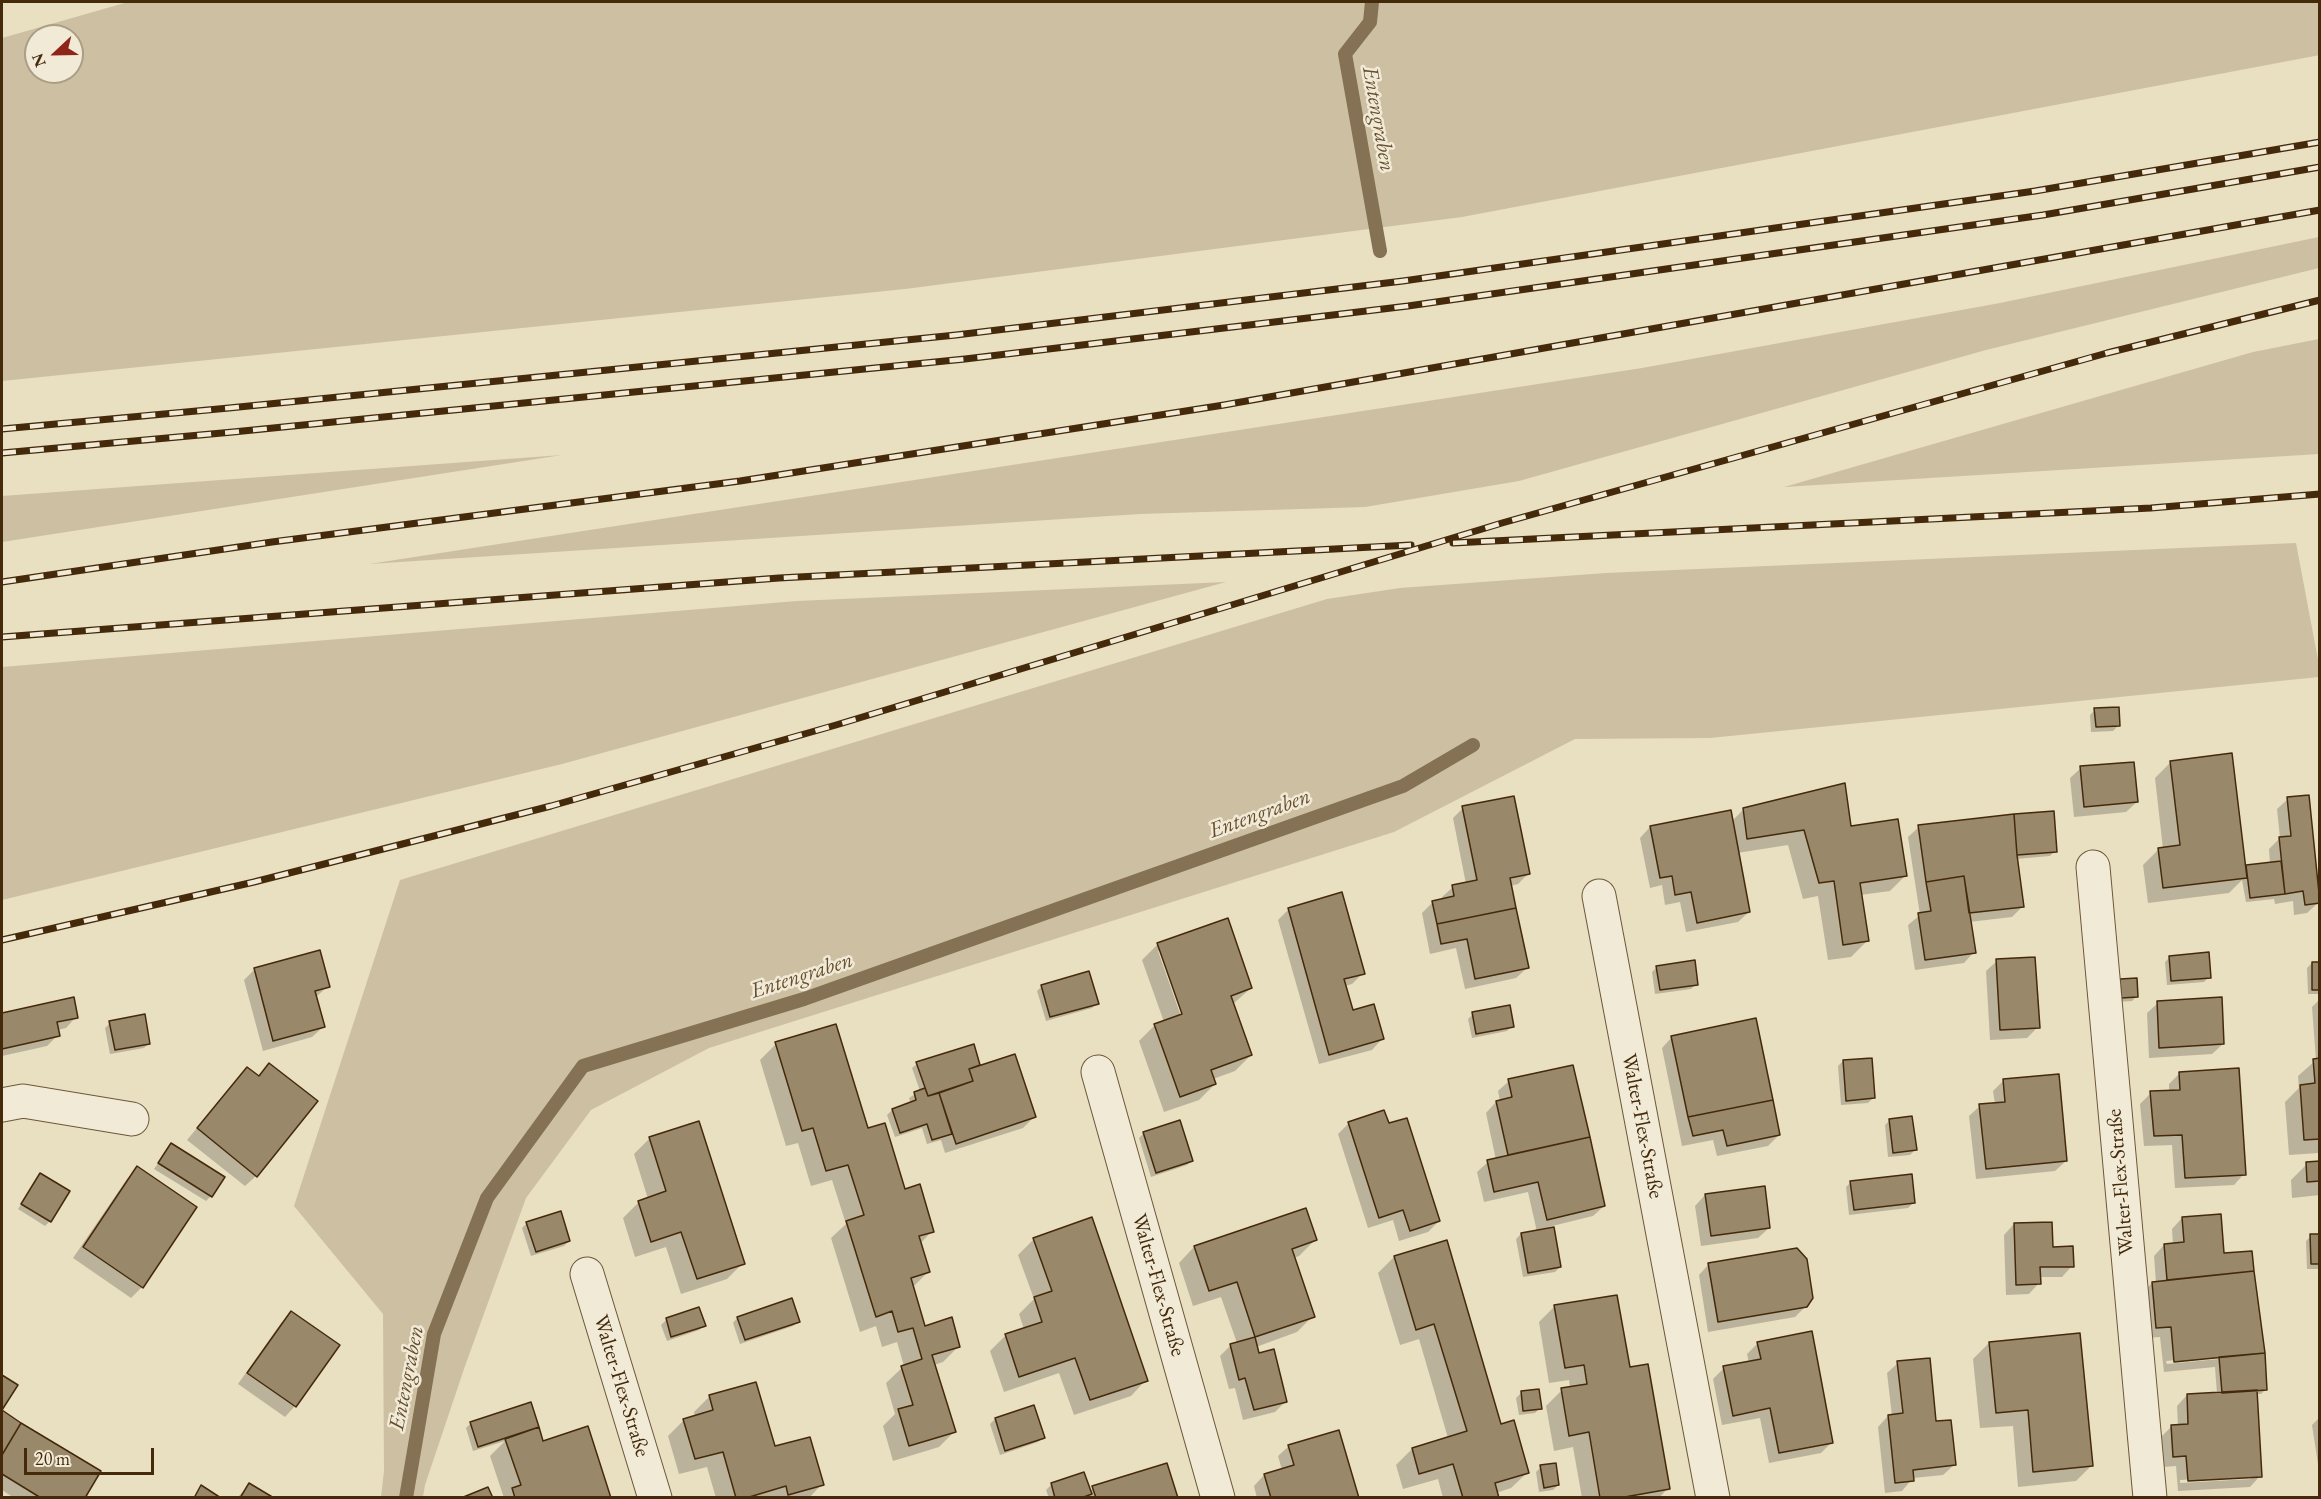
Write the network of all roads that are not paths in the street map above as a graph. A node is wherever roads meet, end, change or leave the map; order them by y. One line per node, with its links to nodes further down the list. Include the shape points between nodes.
1 (2093, 867): 10 (street, Walter-Flex-Straße)
2 (1599, 896): 9 (street, Walter-Flex-Straße)
3 (1098, 1072): 8 (street, Walter-Flex-Straße)
4 (2, 1104): 5 (street, via 23,1101)
5 (132, 1119)
6 (587, 1274): 7 (street, Walter-Flex-Straße)
7 (655, 1497)
8 (1218, 1497)
9 (1713, 1497)
10 (2150, 1497)

